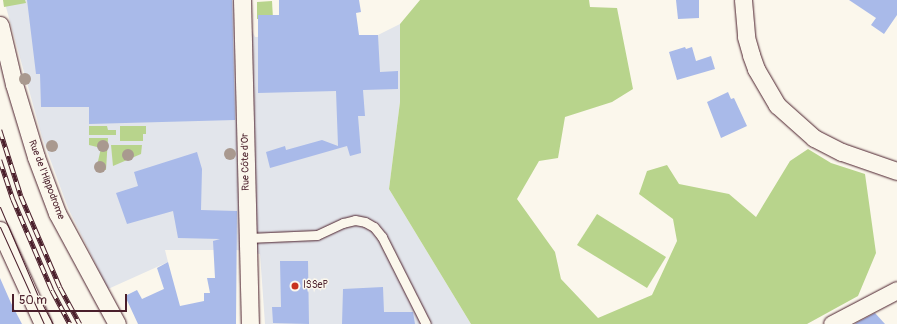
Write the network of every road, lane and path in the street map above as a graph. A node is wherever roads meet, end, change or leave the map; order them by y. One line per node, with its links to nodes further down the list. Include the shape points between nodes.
1 (242, 0): 6 (street, Rue Côte d'Or)
2 (743, 0): 4 (street, via 746,37 751,55 756,69 777,105 814,138 842,152)
3 (0, 25): 9 (street, Rue de l'Hippodrome, via 14,84 36,157 57,213)
4 (897, 171)
5 (1, 235): 8 (street)
6 (248, 238): 10 (street, Rue Côte d'Or); 11 (lane, via 318,236 343,223 355,220 365,222 374,227 382,237)
7 (897, 290): 12 (street)
8 (43, 324)
9 (117, 324)
10 (250, 324)
11 (426, 324)
12 (832, 324)

